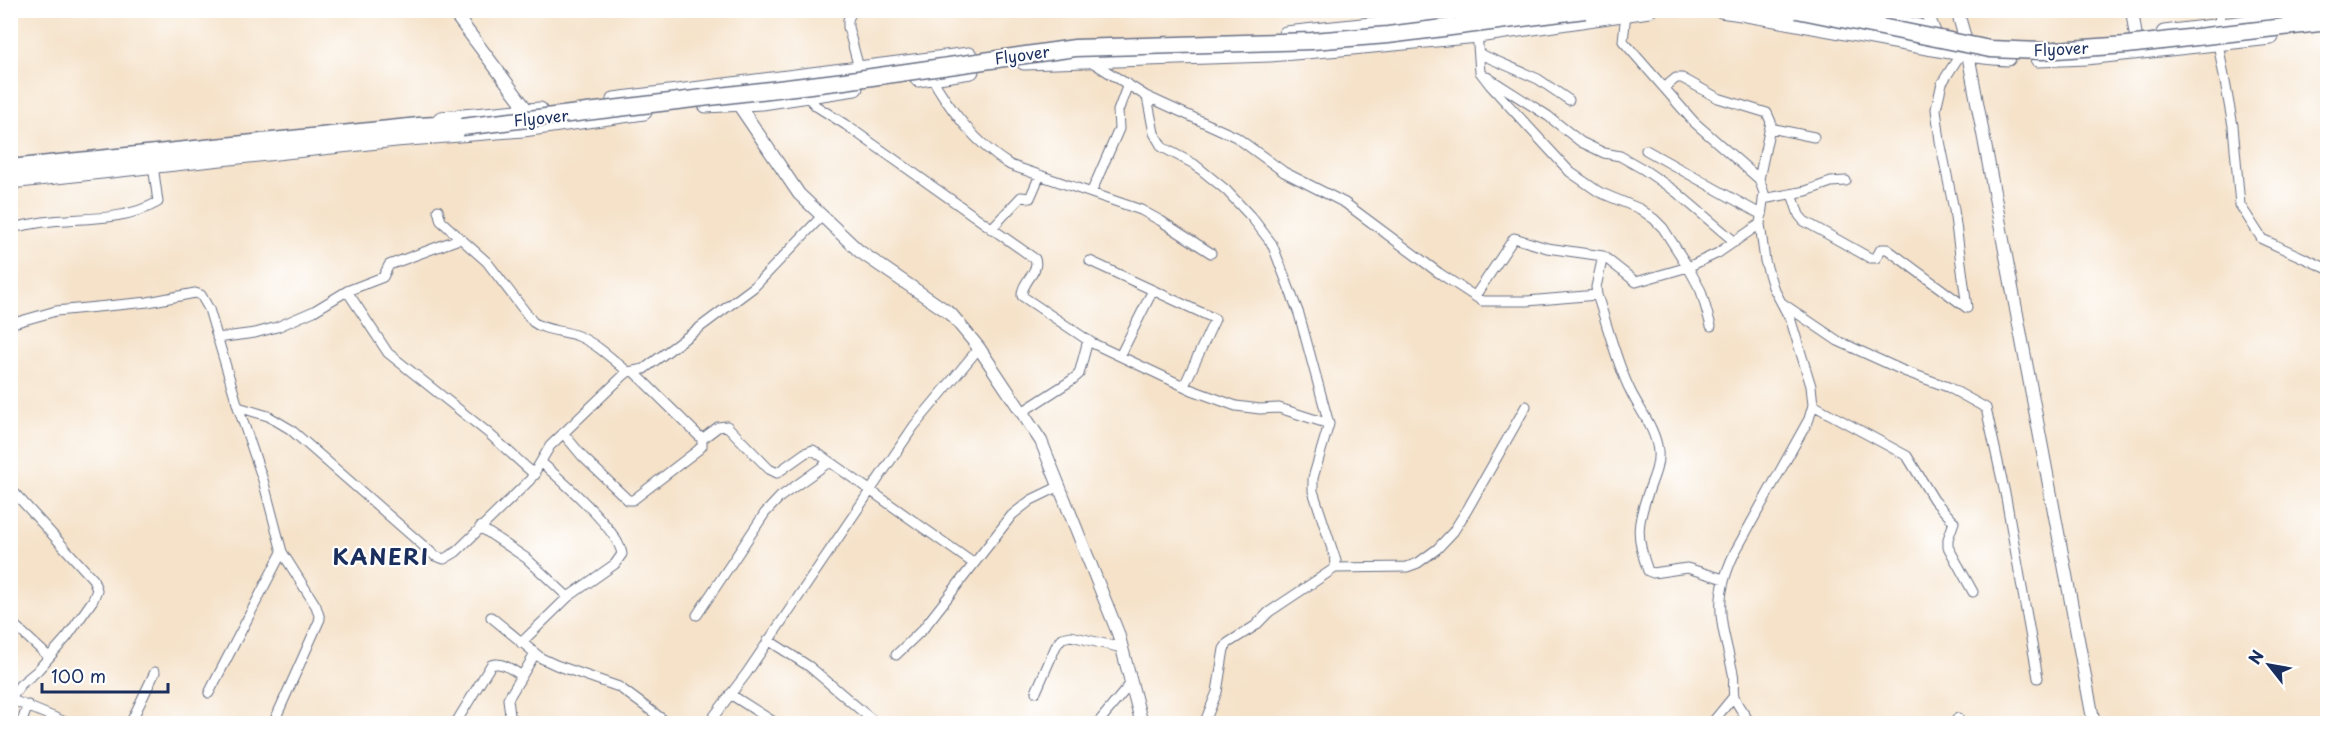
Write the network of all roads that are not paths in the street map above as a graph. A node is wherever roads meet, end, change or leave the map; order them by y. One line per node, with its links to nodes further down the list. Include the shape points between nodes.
1 (452, 10): 43 (street)
2 (842, 10): 14 (street)
3 (1514, 10): 15 (main road)
4 (1585, 10): 44 (highway, Flyover, bridge, via 1312,41 1075,48 844,81)
5 (1649, 10): 12 (main road)
6 (1722, 10): 26 (main road)
7 (1797, 10): 18 (highway, Flyover, bridge, via 1990,49 2042,51)
8 (1846, 10): 20 (main road)
9 (1926, 10): 20 (street)
10 (1957, 10): 26 (street)
11 (2132, 10): 25 (street)
12 (1626, 12): 21 (main road); 38 (street, via 1623,41)
13 (2328, 13): 17 (main road)
14 (850, 15): 31 (street)
15 (1475, 15): 16 (main road); 21 (street)
16 (1395, 17): 22 (main road, via 1302,33); 23 (street)
17 (2219, 18): 24 (street); 25 (main road)
18 (2328, 22)
19 (2328, 30): 24 (main road)
20 (1934, 31): 26 (main road)
21 (1478, 34): 23 (main road); 28 (street)
22 (1084, 41): 29 (street); 30 (main road)
23 (1401, 42): 29 (main road, via 1270,54)
24 (2218, 43): 25 (main road); 71 (street, via 2233,126 2240,206 2262,240)
25 (2137, 44): 27 (main road)
26 (1962, 45): 27 (main road, via 1987,40); 27 (main road, via 1988,57); 58 (street, via 1942,82 1936,109 1967,308 1887,249 1870,258 1804,221); 139 (street)
27 (2042, 52)
28 (1480, 54): 32 (street); 41 (street, via 1538,79)
29 (1088, 59): 34 (main road, via 1028,62); 35 (street)
30 (924, 61): 31 (main road); 34 (street)
31 (859, 69): 33 (main road); 37 (street)
32 (1480, 72): 66 (street, via 1581,142 1643,169); 70 (street, via 1570,172 1599,192 1654,219)
33 (797, 77): 36 (main road); 39 (street)
34 (931, 77): 37 (main road); 53 (street, via 957,116 998,158)
35 (1128, 84): 40 (street); 57 (street, via 1118,111 1119,129)
36 (727, 86): 42 (street); 43 (main road)
37 (864, 86): 39 (main road)
38 (1664, 88): 46 (street, via 1682,78 1718,98 1767,112); 54 (street, via 1694,122)
39 (805, 95): 42 (main road); 64 (street)
40 (1147, 97): 75 (street, via 1236,137 1284,172 1345,203); 89 (street, via 1154,133 1162,147 1194,164 1226,190 1272,244 1299,314)
41 (1569, 100)
42 (737, 103): 45 (main road, via 682,106); 61 (street, via 799,194)
43 (529, 111): 45 (street); 49 (main road, via 96,153)
44 (462, 127): 49 (highway, Flyover, via 419,126); 52 (highway, Flyover)
45 (537, 127): 50 (main road)
46 (1770, 128): 47 (street); 54 (street)
47 (1814, 137)
48 (1646, 150): 62 (street)
49 (76, 161): 51 (highway, Flyover)
50 (153, 165): 55 (main road); 63 (street, via 158,202 153,205 96,218)
51 (10, 168)
52 (10, 175)
53 (1040, 175): 57 (street); 64 (street, via 1030,198 1021,197)
54 (1759, 179): 59 (street)
55 (10, 181)
56 (1846, 181): 58 (street)
57 (1091, 193): 67 (street, via 1151,215)
58 (1792, 194): 59 (street)
59 (1763, 199): 62 (street)
60 (438, 210): 65 (street, via 441,221)
61 (822, 216): 81 (street, via 859,251 951,314); 83 (street, via 754,287 644,369)
62 (1761, 219): 66 (street); 76 (street, via 1764,261)
63 (10, 228)
64 (991, 229): 80 (street, via 1037,263 1022,291 1025,299)
65 (459, 238): 73 (street, via 389,265 383,277); 83 (street, via 487,262 533,322 580,337)
66 (1735, 242): 70 (street)
67 (1211, 253)
68 (1603, 256): 70 (street, via 1636,282); 74 (street); 75 (street, via 1547,248 1514,238)
69 (1090, 261): 72 (street)
70 (1688, 267): 78 (street, via 1701,291)
71 (2328, 269)
72 (1153, 290): 82 (street); 84 (street, via 1216,321)
73 (347, 291): 79 (street, via 286,323 255,333); 94 (street, via 388,353)
74 (1597, 295): 75 (street, via 1527,301 1482,301); 102 (street, via 1629,389 1656,440 1658,464 1638,531 1648,571 1687,568)
75 (1475, 296)
76 (1780, 301): 85 (street, via 1802,351); 116 (street, via 1838,341 1948,387 1986,408)
77 (10, 324): 79 (street, via 56,310 148,302 195,293 206,299)
78 (1711, 326)
79 (217, 338): 86 (street)
80 (1088, 340): 82 (street); 88 (street, via 1079,374)
81 (978, 348): 88 (street); 97 (street, via 914,426)
82 (1120, 356): 84 (street)
83 (631, 372): 90 (street); 91 (street)
84 (1184, 386): 89 (street, via 1236,406 1279,408)
85 (1813, 405): 102 (street); 103 (street, via 1907,456 1954,522 1948,547)
86 (238, 406): 98 (street, via 290,429 440,558 456,552); 99 (street)
87 (1526, 406): 101 (street, via 1467,510 1437,549 1407,567)
88 (1022, 412): 95 (street, via 1041,441)
89 (1329, 424): 101 (street, via 1313,478 1313,491)
90 (563, 433): 91 (street, via 628,500 698,450); 92 (street)
91 (702, 439): 93 (street, via 718,427 727,426 777,473 809,450)
92 (541, 462): 94 (street); 104 (street, via 579,496 621,548 615,564)
93 (830, 462): 97 (street); 105 (street, via 780,497 765,513)
94 (535, 475): 98 (street)
95 (1060, 486): 100 (street, via 1012,515); 110 (street)
96 (10, 488): 113 (street, via 97,590 68,637)
97 (870, 491): 100 (street); 108 (street)
98 (480, 527): 104 (street, via 526,558)
99 (282, 552): 119 (street); 127 (street, via 320,619)
100 (973, 563): 112 (street, via 923,629)
101 (1335, 568): 136 (street, via 1228,643 1217,692)
102 (1724, 579): 121 (street, via 1719,607)
103 (1973, 592)
104 (568, 597): 109 (street)
105 (698, 615)
106 (491, 617): 109 (street)
107 (10, 621): 113 (street)
108 (768, 640): 120 (street); 133 (street, via 810,667)
109 (521, 643): 111 (street)
110 (1122, 648): 117 (street); 118 (street, via 1071,636 1062,638)
111 (535, 654): 115 (street); 130 (street, via 619,687)
112 (896, 655)
113 (49, 657): 122 (street)
114 (155, 672): 126 (street)
115 (521, 675): 128 (street, via 503,665 491,665); 129 (street, via 508,699)
116 (2038, 678)
117 (1131, 683): 134 (street); 135 (street)
118 (1036, 692)
119 (209, 693)
120 (730, 694): 131 (street); 132 (street)
121 (1734, 696): 137 (street); 138 (street)
122 (11, 699): 123 (street)
123 (28, 705): 124 (street); 125 (street)
124 (21, 723)
125 (70, 723)
126 (130, 723)
127 (273, 723)
128 (454, 723)
129 (511, 723)
130 (669, 723)
131 (708, 723)
132 (777, 723)
133 (877, 723)
134 (1097, 723)
135 (1142, 723)
136 (1204, 723)
137 (1711, 723)
138 (1751, 723)
139 (2094, 723)

